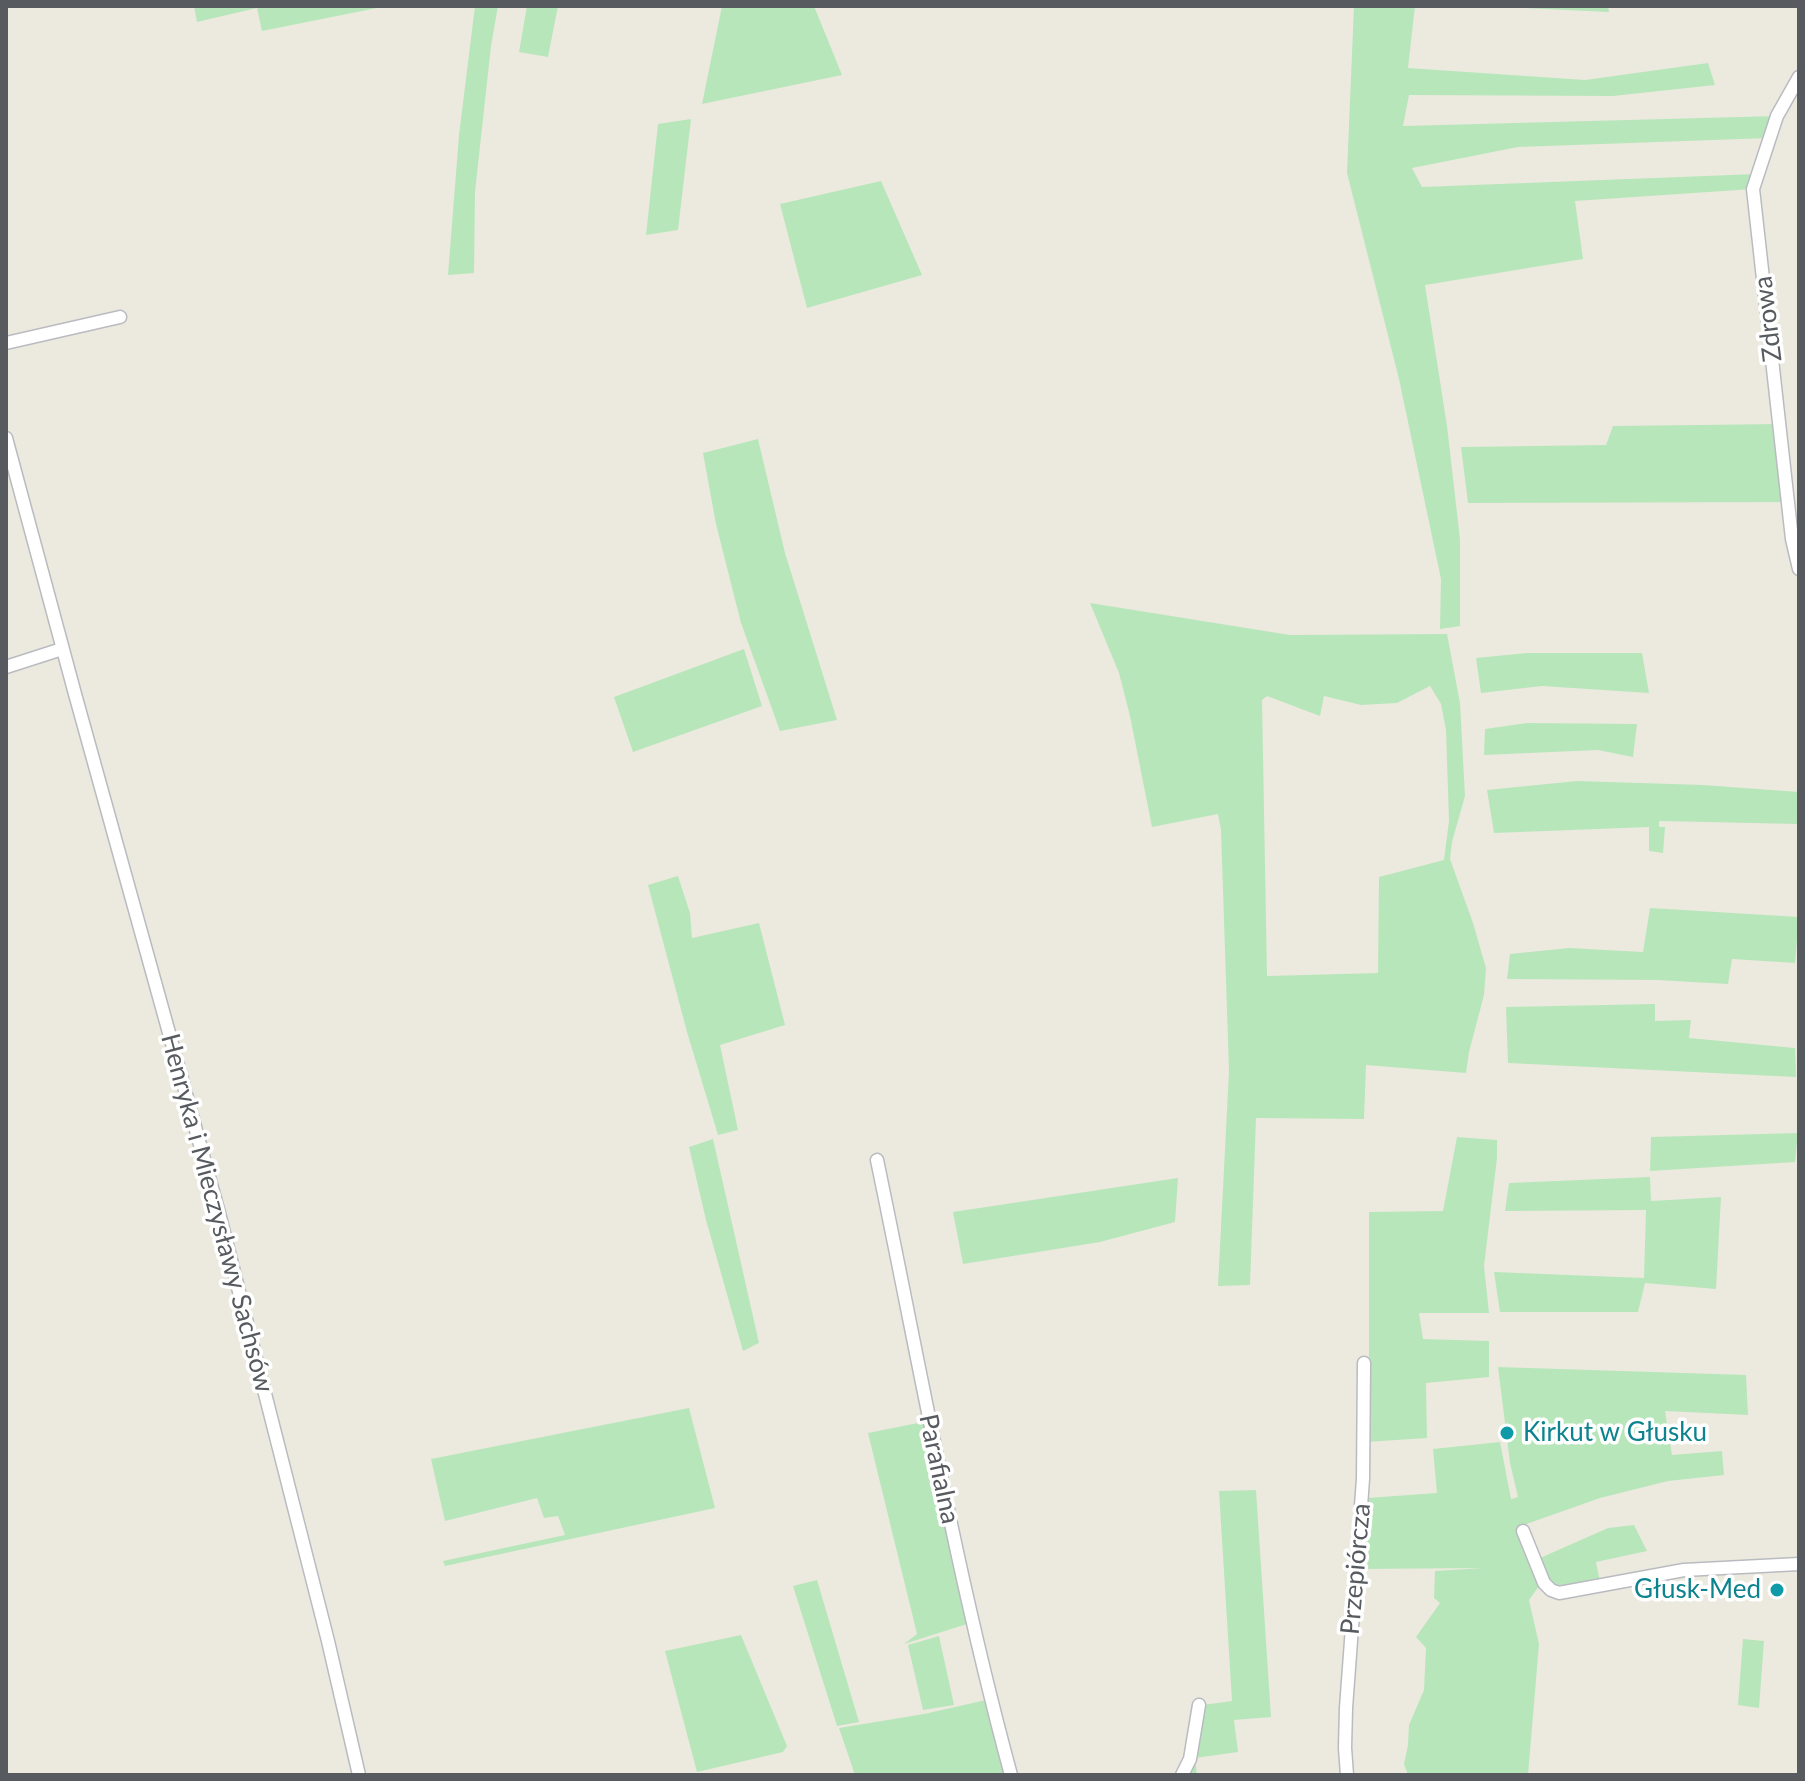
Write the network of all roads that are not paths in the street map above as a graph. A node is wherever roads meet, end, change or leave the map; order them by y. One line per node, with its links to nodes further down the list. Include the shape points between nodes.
1 (1799, 77): 5 (street, Zdrowa, via 1777,116 1753,189)
2 (120, 317): 3 (street)
3 (6, 343)
4 (6, 438): 6 (street, Henryka i Mieczysławy Sachsów)
5 (1799, 569)
6 (63, 651): 7 (street); 13 (street, Henryka i Mieczysławy Sachsów, via 219,1213)
7 (6, 667)
8 (877, 1160): 14 (street, Parafialna, via 929,1423)
9 (1364, 1363): 16 (street, Przepiórcza)
10 (1523, 1531): 11 (street, via 1544,1583 1559,1593 1684,1570)
11 (1799, 1564)
12 (1199, 1705): 15 (street)
13 (359, 1775)
14 (1011, 1775)
15 (1182, 1775)
16 (1347, 1775)

